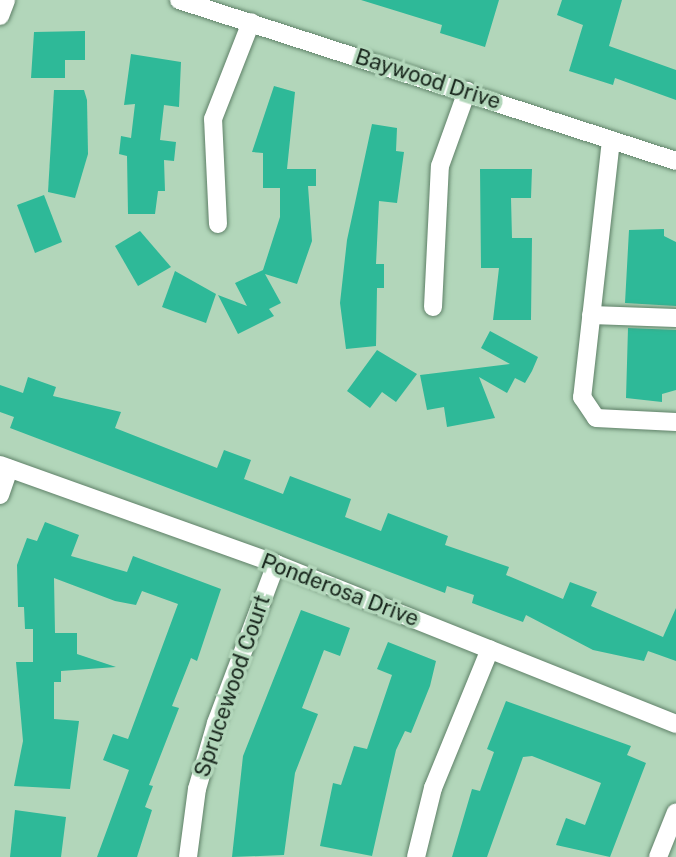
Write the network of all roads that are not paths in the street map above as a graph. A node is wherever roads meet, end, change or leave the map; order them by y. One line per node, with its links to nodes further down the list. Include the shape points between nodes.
1 (6, 0): 3 (street)
2 (179, 0): 4 (street, Baywood Drive)
3 (0, 16)
4 (251, 22): 5 (street, Baywood Drive); 8 (street, via 213,119)
5 (467, 91): 6 (street, Baywood Drive); 9 (street, via 440,166)
6 (611, 140): 7 (street, Baywood Drive); 10 (street)
7 (676, 161)
8 (218, 224)
9 (433, 307)
10 (591, 315): 11 (street); 12 (street, via 582,397 596,418)
11 (676, 318)
12 (676, 422)
13 (4, 467): 14 (street); 15 (street, Ponderosa Drive)
14 (0, 495)
15 (276, 564): 16 (street, Ponderosa Drive); 19 (street, Sprucewood Court, via 212,736 197,789)
16 (490, 649): 17 (street, Ponderosa Drive); 20 (street, via 433,788)
17 (676, 724)
18 (676, 812): 21 (street)
19 (188, 857)
20 (416, 857)
21 (658, 857)

